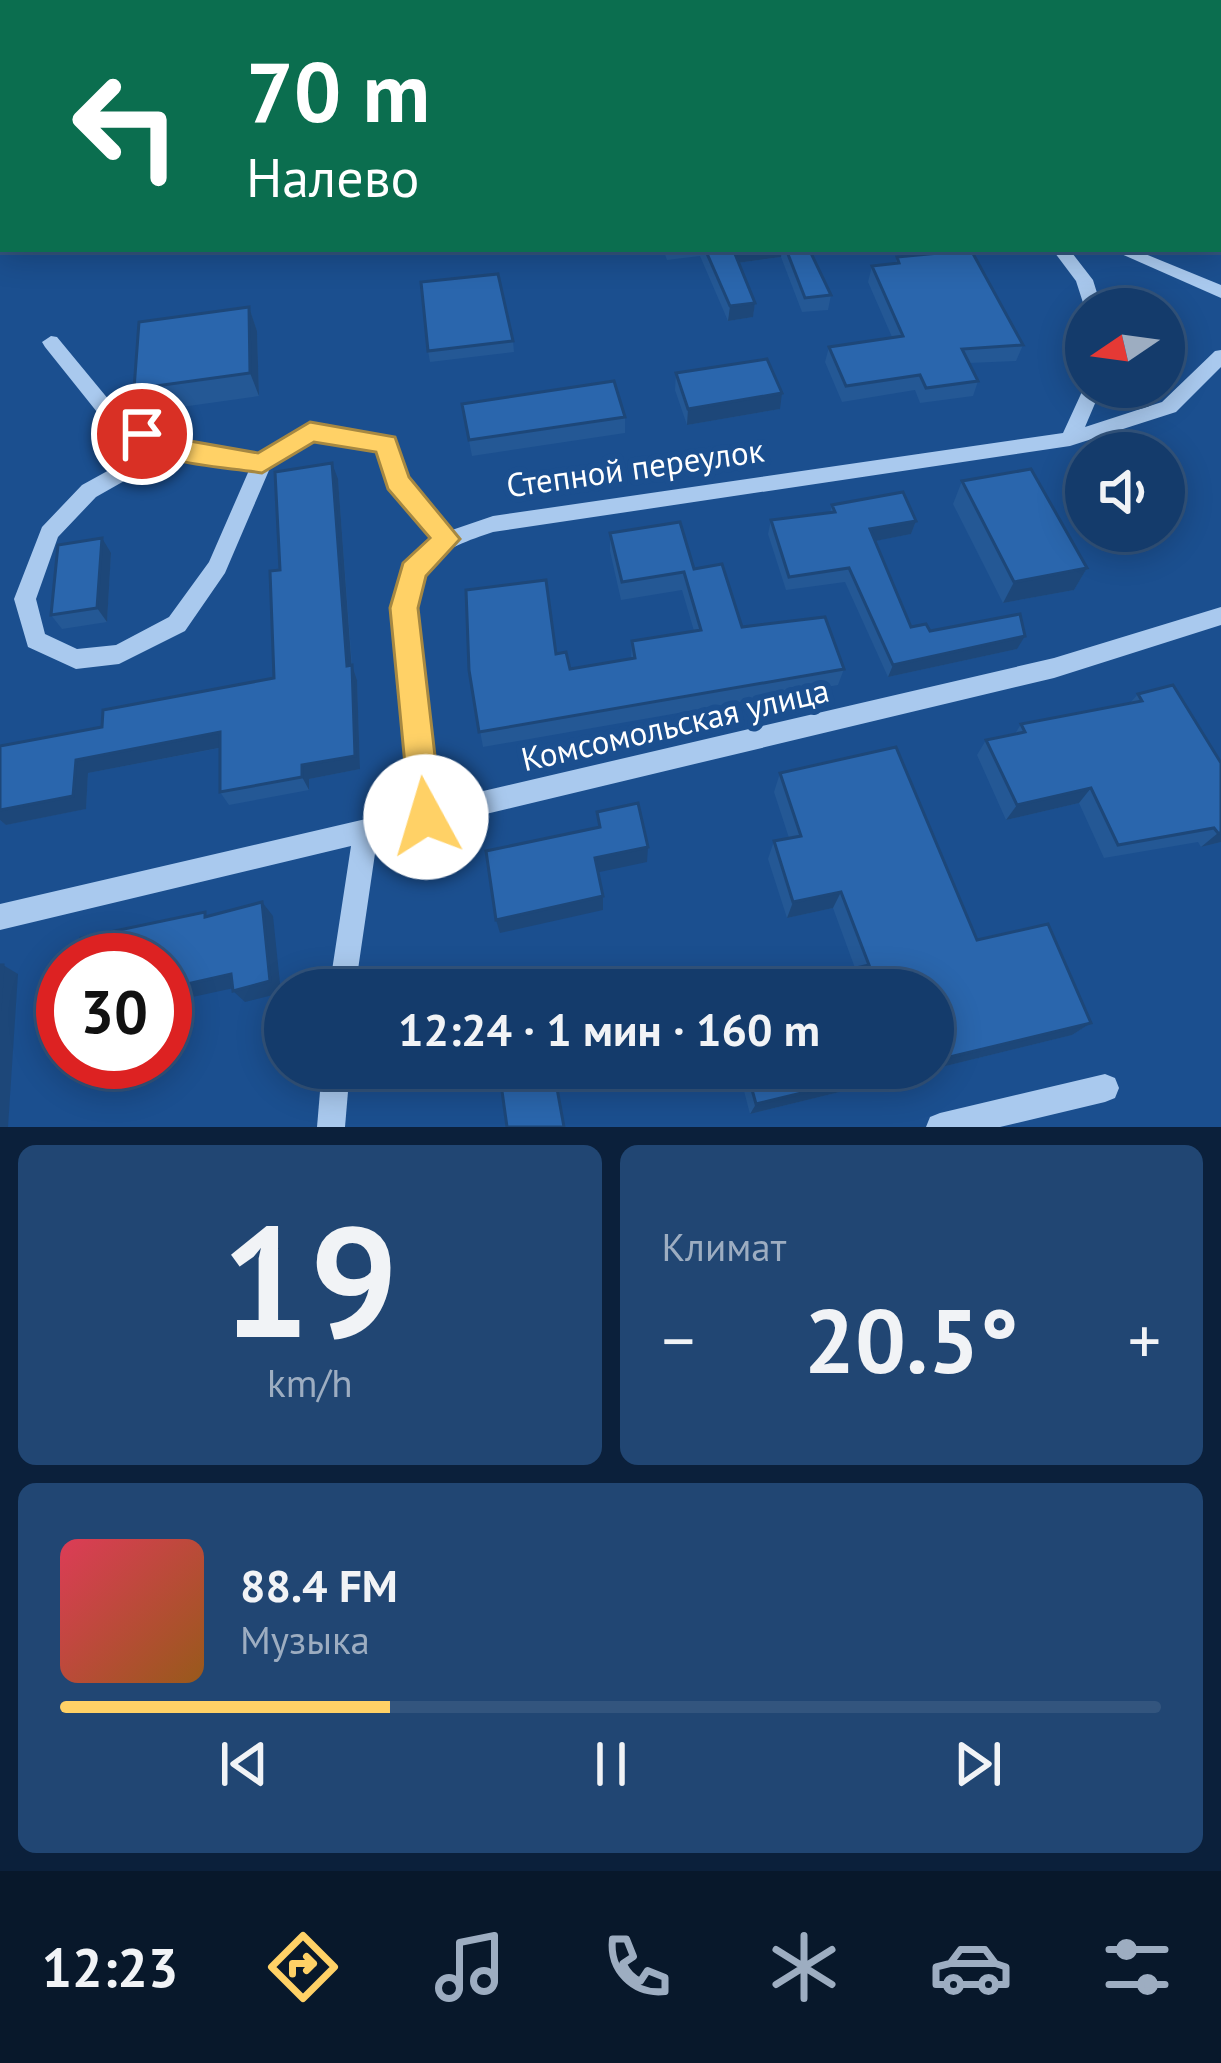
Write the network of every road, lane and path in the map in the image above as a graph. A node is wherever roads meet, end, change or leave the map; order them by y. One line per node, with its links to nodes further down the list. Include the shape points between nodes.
1 (1062, 252): 3 (street)
2 (1125, 252): 4 (street)
3 (1086, 288)
4 (1221, 292)
5 (51, 342): 9 (street, via 116,422)
6 (1221, 356): 7 (street, Степной переулок, via 1168,407)
7 (1091, 432)
8 (1065, 440): 11 (street, Степной переулок, via 493,524)
9 (168, 447): 10 (street); 10 (street, via 88,491 49,533 26,599 36,640 76,659 119,654 177,624 218,567)
10 (262, 463): 11 (street, via 310,432 386,444 398,482)
11 (447, 539): 13 (street, via 413,571 404,608)
12 (1221, 616): 13 (street, Комсомольская улица, via 1054,668)
13 (426, 817): 14 (street, Комсомольская улица)
14 (366, 829): 15 (street, Комсомольская улица); 16 (street)
15 (0, 917)
16 (345, 969)
17 (1105, 1088): 20 (street)
18 (334, 1089): 19 (street)
19 (331, 1127)
20 (940, 1127)

